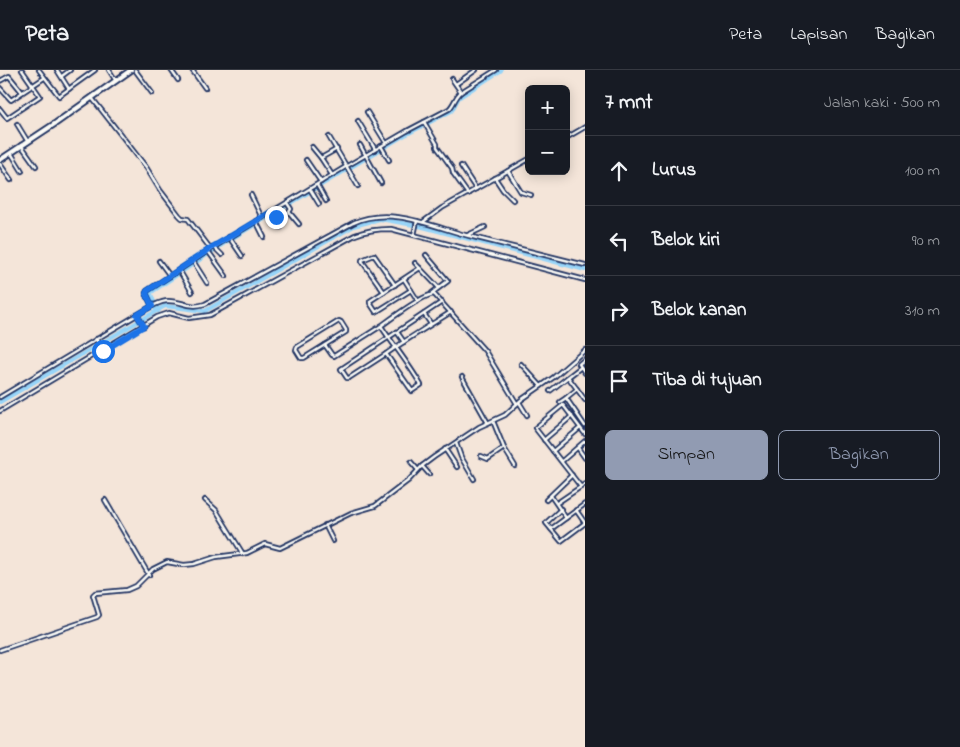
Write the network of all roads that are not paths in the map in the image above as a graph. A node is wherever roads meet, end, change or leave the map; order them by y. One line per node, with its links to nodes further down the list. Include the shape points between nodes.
1 (22, 70): 19 (street)
2 (39, 70): 13 (street)
3 (58, 70): 12 (street)
4 (70, 70): 12 (street)
5 (95, 70): 22 (street)
6 (109, 70): 16 (street)
7 (133, 70): 16 (street); 25 (street)
8 (171, 70): 15 (street)
9 (192, 70): 21 (street)
10 (476, 70): 18 (street)
11 (496, 70): 24 (street)
12 (62, 76): 22 (street)
13 (44, 78): 19 (street); 22 (street, via 58,96)
14 (452, 79): 18 (street)
15 (178, 80)
16 (116, 81): 26 (street)
17 (0, 82): 23 (street, via 9,76)
18 (456, 84): 24 (street)
19 (33, 86): 23 (street); 27 (street, via 40,96 7,118)
20 (0, 88): 23 (street, via 10,100)
21 (205, 88)
22 (69, 89)
23 (22, 92)
24 (461, 92): 30 (street, via 451,108)
25 (152, 93)
26 (92, 98): 35 (street); 85 (street, via 179,215 188,219)
27 (0, 110)
28 (367, 112): 36 (street)
29 (358, 121): 42 (street)
30 (425, 122): 36 (street); 65 (street, via 452,168 452,174)
31 (18, 124): 35 (street)
32 (585, 127): 33 (street)
33 (570, 136)
34 (329, 137): 41 (street)
35 (28, 142): 37 (street)
36 (386, 143): 40 (street)
37 (22, 145): 43 (street); 51 (street)
38 (360, 145): 44 (street)
39 (312, 147): 45 (street)
40 (381, 147): 42 (street); 48 (street)
41 (337, 149): 45 (street); 53 (street)
42 (375, 149): 44 (street)
43 (11, 153): 46 (street); 54 (street)
44 (366, 157): 53 (street); 60 (street)
45 (321, 158): 56 (street)
46 (0, 160)
47 (306, 160): 59 (street)
48 (389, 160)
49 (525, 161): 55 (street)
50 (0, 164): 58 (street)
51 (36, 166)
52 (461, 166): 63 (street)
53 (348, 167): 56 (street); 62 (street)
54 (22, 171)
55 (508, 171): 57 (street); 67 (street, via 521,192)
56 (332, 175): 59 (street)
57 (496, 178): 63 (street); 68 (street)
58 (11, 180)
59 (320, 182): 61 (street)
60 (381, 183)
61 (317, 186): 64 (street); 69 (street)
62 (358, 186)
63 (476, 189): 65 (street)
64 (310, 190): 70 (street); 71 (street)
65 (468, 194): 76 (street)
66 (251, 195): 73 (street)
67 (531, 195)
68 (513, 200)
69 (326, 201)
70 (288, 204): 72 (street); 77 (street, via 289,212)
71 (319, 204)
72 (272, 213): 73 (street); 78 (street)
73 (262, 218): 74 (street)
74 (257, 222): 82 (street); 83 (street)
75 (417, 222): 76 (street); 80 (street); 108 (street, via 383,216 358,221 205,304 190,306 169,300)
76 (423, 222): 81 (street)
77 (299, 224)
78 (281, 227)
79 (485, 227): 81 (street)
80 (414, 233): 98 (street); 112 (street, via 385,229 361,232 210,315 189,318 164,314)
81 (467, 236): 92 (street)
82 (264, 237)
83 (230, 238): 84 (street); 88 (street)
84 (215, 248): 85 (street); 86 (street)
85 (209, 251): 90 (street); 96 (street)
86 (222, 255)
87 (426, 255): 101 (street, via 448,279)
88 (242, 256)
89 (159, 261): 95 (street)
90 (194, 262): 94 (street); 99 (street)
91 (416, 262): 93 (street)
92 (585, 265)
93 (420, 268): 97 (street); 101 (street)
94 (180, 271): 95 (street); 103 (street)
95 (170, 276): 108 (street, via 146,292)
96 (226, 276)
97 (404, 279): 100 (street); 102 (street)
98 (585, 280)
99 (207, 283)
100 (395, 285): 104 (street); 104 (street, via 374,255 362,260)
101 (438, 288): 105 (street)
102 (411, 290): 104 (street, via 376,312 369,302); 106 (street)
103 (192, 292)
104 (384, 292)
105 (432, 293): 106 (street); 107 (street)
106 (418, 301): 114 (street)
107 (442, 302): 109 (street); 110 (street)
108 (152, 306): 111 (street)
109 (451, 312): 113 (street); 137 (street, via 485,351)
110 (424, 314): 113 (street); 115 (street)
111 (138, 316): 112 (street); 117 (street)
112 (143, 324): 121 (street)
113 (431, 324): 118 (street)
114 (380, 326): 116 (street); 119 (street, via 334,356)
115 (397, 332): 116 (street); 118 (street)
116 (388, 338): 120 (street); 123 (street, via 342,369 349,378)
117 (96, 339): 121 (street); 133 (street)
118 (404, 342): 120 (street)
119 (325, 345): 119 (street, via 304,358 296,350 340,321 347,331)
120 (396, 348): 123 (street); 123 (street, via 420,384 413,391)
121 (103, 350): 138 (street)
122 (584, 351): 130 (street)
123 (386, 354)
124 (585, 358): 126 (street, via 579,364)
125 (521, 364): 130 (street)
126 (581, 367): 127 (street); 129 (street)
127 (585, 373)
128 (462, 377): 142 (street)
129 (568, 377): 131 (street); 132 (street)
130 (541, 386): 137 (street)
131 (577, 389): 134 (street); 135 (street)
132 (550, 391)
133 (0, 397)
134 (566, 398): 136 (street); 143 (street)
135 (585, 400)
136 (560, 402)
137 (518, 403): 139 (street); 141 (street, via 505,416)
138 (0, 411)
139 (528, 415)
140 (572, 416): 144 (street); 146 (street); 146 (street, via 562,405 535,428)
141 (493, 421): 142 (street); 149 (street)
142 (488, 423): 148 (street)
143 (585, 426)
144 (580, 428): 145 (street); 152 (street)
145 (585, 434)
146 (544, 440): 152 (street)
147 (585, 441): 150 (street)
148 (456, 443): 151 (street); 163 (street)
149 (504, 448): 153 (street, via 488,459); 158 (street)
150 (578, 448): 154 (street); 155 (street)
151 (445, 449): 157 (street); 159 (street)
152 (553, 451): 155 (street)
153 (481, 456)
154 (585, 458)
155 (562, 461): 162 (street)
156 (411, 462): 160 (street)
157 (422, 466): 160 (street); 161 (street)
158 (515, 466)
159 (457, 467)
160 (418, 470): 176 (street, via 374,506)
161 (429, 474)
162 (572, 475): 165 (street); 166 (street)
163 (474, 478)
164 (585, 484): 165 (street)
165 (582, 487): 170 (street)
166 (551, 496): 169 (street); 170 (street)
167 (106, 500): 180 (street)
168 (205, 500): 179 (street, via 216,510)
169 (546, 500)
170 (557, 503): 172 (street)
171 (585, 504): 173 (street)
172 (561, 509): 174 (street); 177 (street, via 547,522)
173 (576, 510): 174 (street); 175 (street)
174 (566, 518): 177 (street)
175 (585, 523): 177 (street, via 561,541)
176 (325, 525): 178 (street); 179 (street, via 280,548 265,544)
177 (551, 529)
178 (333, 541)
179 (243, 554): 180 (street, via 194,564 167,562)
180 (149, 575): 181 (street, via 128,590 95,593 97,617)
181 (0, 650)

